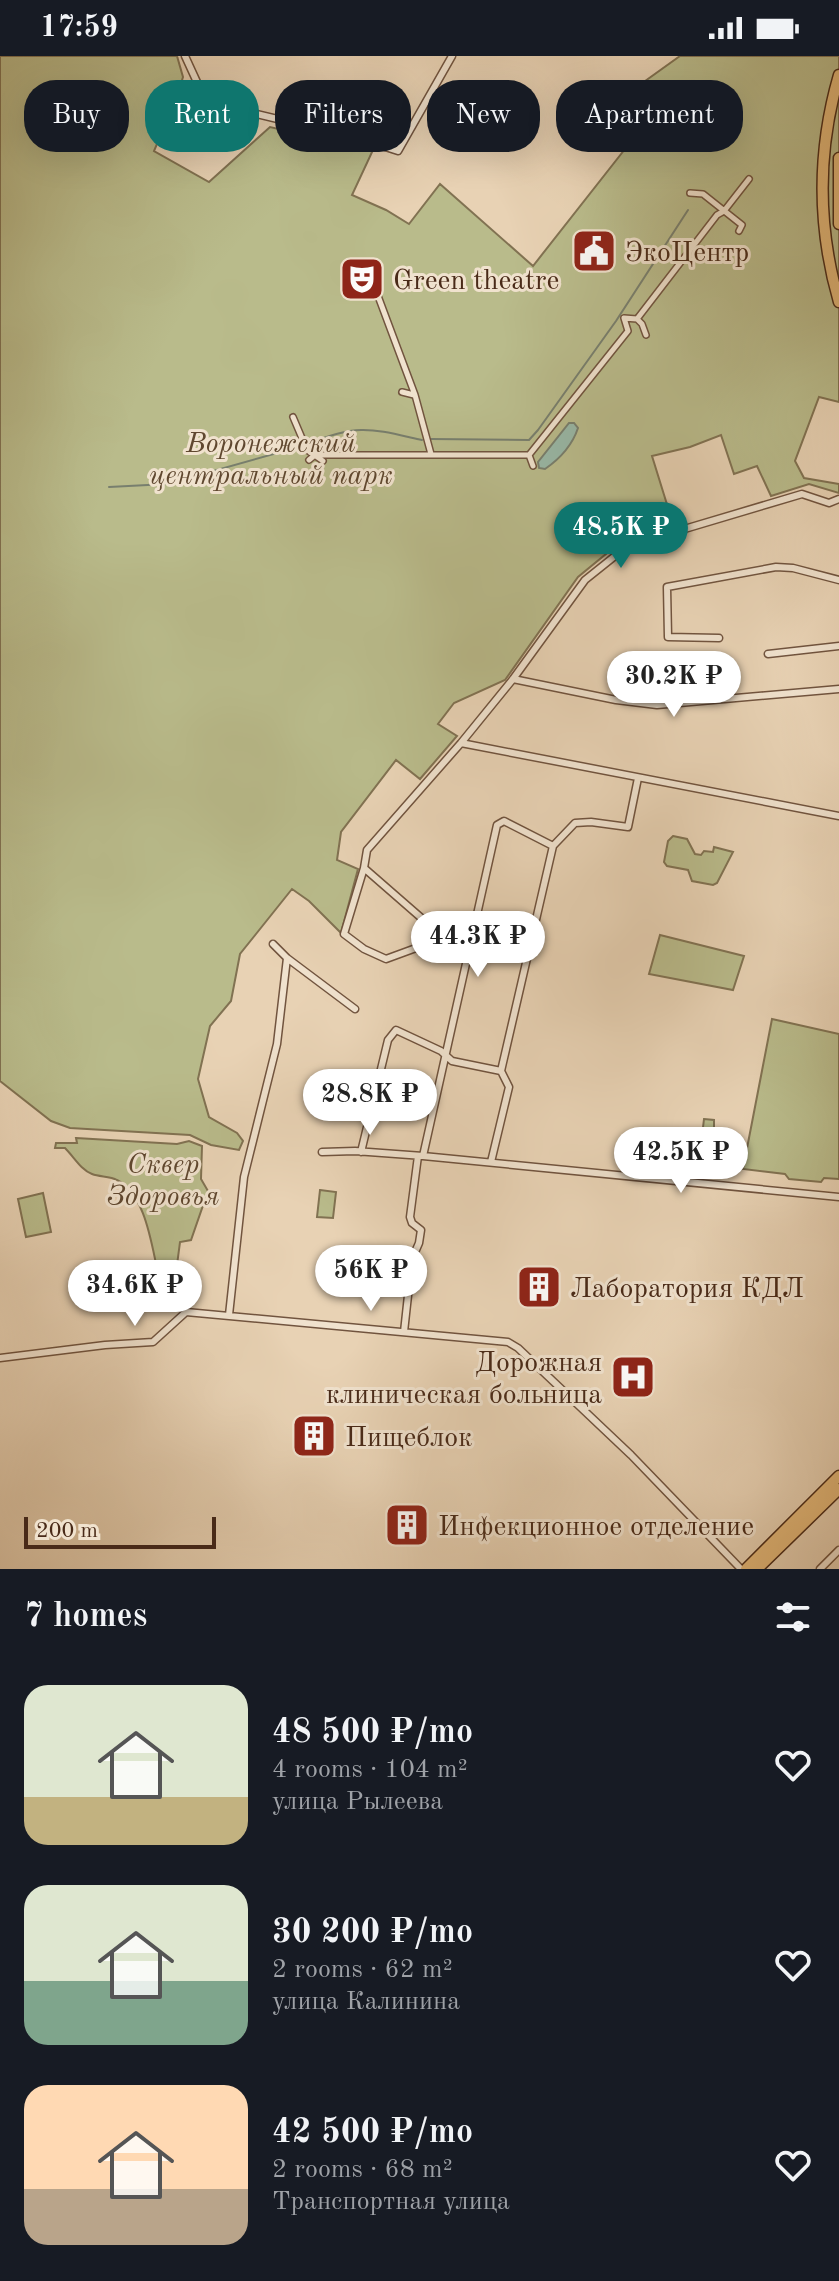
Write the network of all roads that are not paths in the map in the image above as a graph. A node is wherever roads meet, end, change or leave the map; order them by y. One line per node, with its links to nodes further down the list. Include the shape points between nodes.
1 (185, 56): 2 (street, via 202,93 215,104 398,151)
2 (452, 56)
3 (839, 75): 11 (main road, via 827,125 821,189)
4 (839, 158): 8 (main road)
5 (749, 179): 7 (street)
6 (690, 193): 7 (street, via 703,194)
7 (724, 211): 9 (street, via 742,225); 12 (street)
8 (839, 224)
9 (739, 231)
10 (378, 296): 14 (street)
11 (839, 302)
12 (637, 319): 13 (street); 18 (street, via 624,318 628,331)
13 (646, 335)
14 (416, 394): 15 (street); 17 (street)
15 (403, 395)
16 (293, 417): 19 (street)
17 (431, 454): 18 (street); 19 (street, via 373,452)
18 (529, 455): 21 (street)
19 (313, 459): 20 (street)
20 (323, 461)
21 (529, 466)
22 (839, 499): 27 (street, via 829,503 802,494 620,552 585,580)
23 (839, 580): 24 (street, via 776,567 667,587 668,637)
24 (719, 638)
25 (839, 646): 26 (street)
26 (768, 654)
27 (513, 679): 28 (street, via 657,705); 29 (street)
28 (839, 689)
29 (461, 743): 30 (street); 33 (street, via 367,850)
30 (638, 778): 31 (street); 32 (street, via 628,827 575,823)
31 (839, 816)
32 (553, 846): 36 (street, via 500,821); 40 (street)
33 (364, 868): 34 (street); 34 (street, via 344,934 386,959 416,948)
34 (434, 929): 36 (street)
35 (273, 944): 37 (street)
36 (468, 953): 39 (street)
37 (287, 958): 38 (street); 46 (street, via 277,1044 244,1177)
38 (355, 1009)
39 (445, 1055): 40 (street); 42 (street, via 396,1030 388,1040); 43 (street)
40 (501, 1071): 44 (street, via 509,1087)
41 (322, 1152): 42 (street)
42 (361, 1152): 43 (street)
43 (421, 1156): 44 (street); 47 (street, via 410,1217 421,1230 412,1259)
44 (491, 1162): 45 (street)
45 (839, 1197)
46 (229, 1315): 47 (street); 48 (street, via 186,1312 153,1342)
47 (404, 1332): 52 (street, via 494,1339 518,1348)
48 (0, 1358)
49 (839, 1476): 52 (main road)
50 (839, 1489): 53 (main road)
51 (839, 1550): 54 (street)
52 (744, 1569)
53 (757, 1569)
54 (820, 1569)

